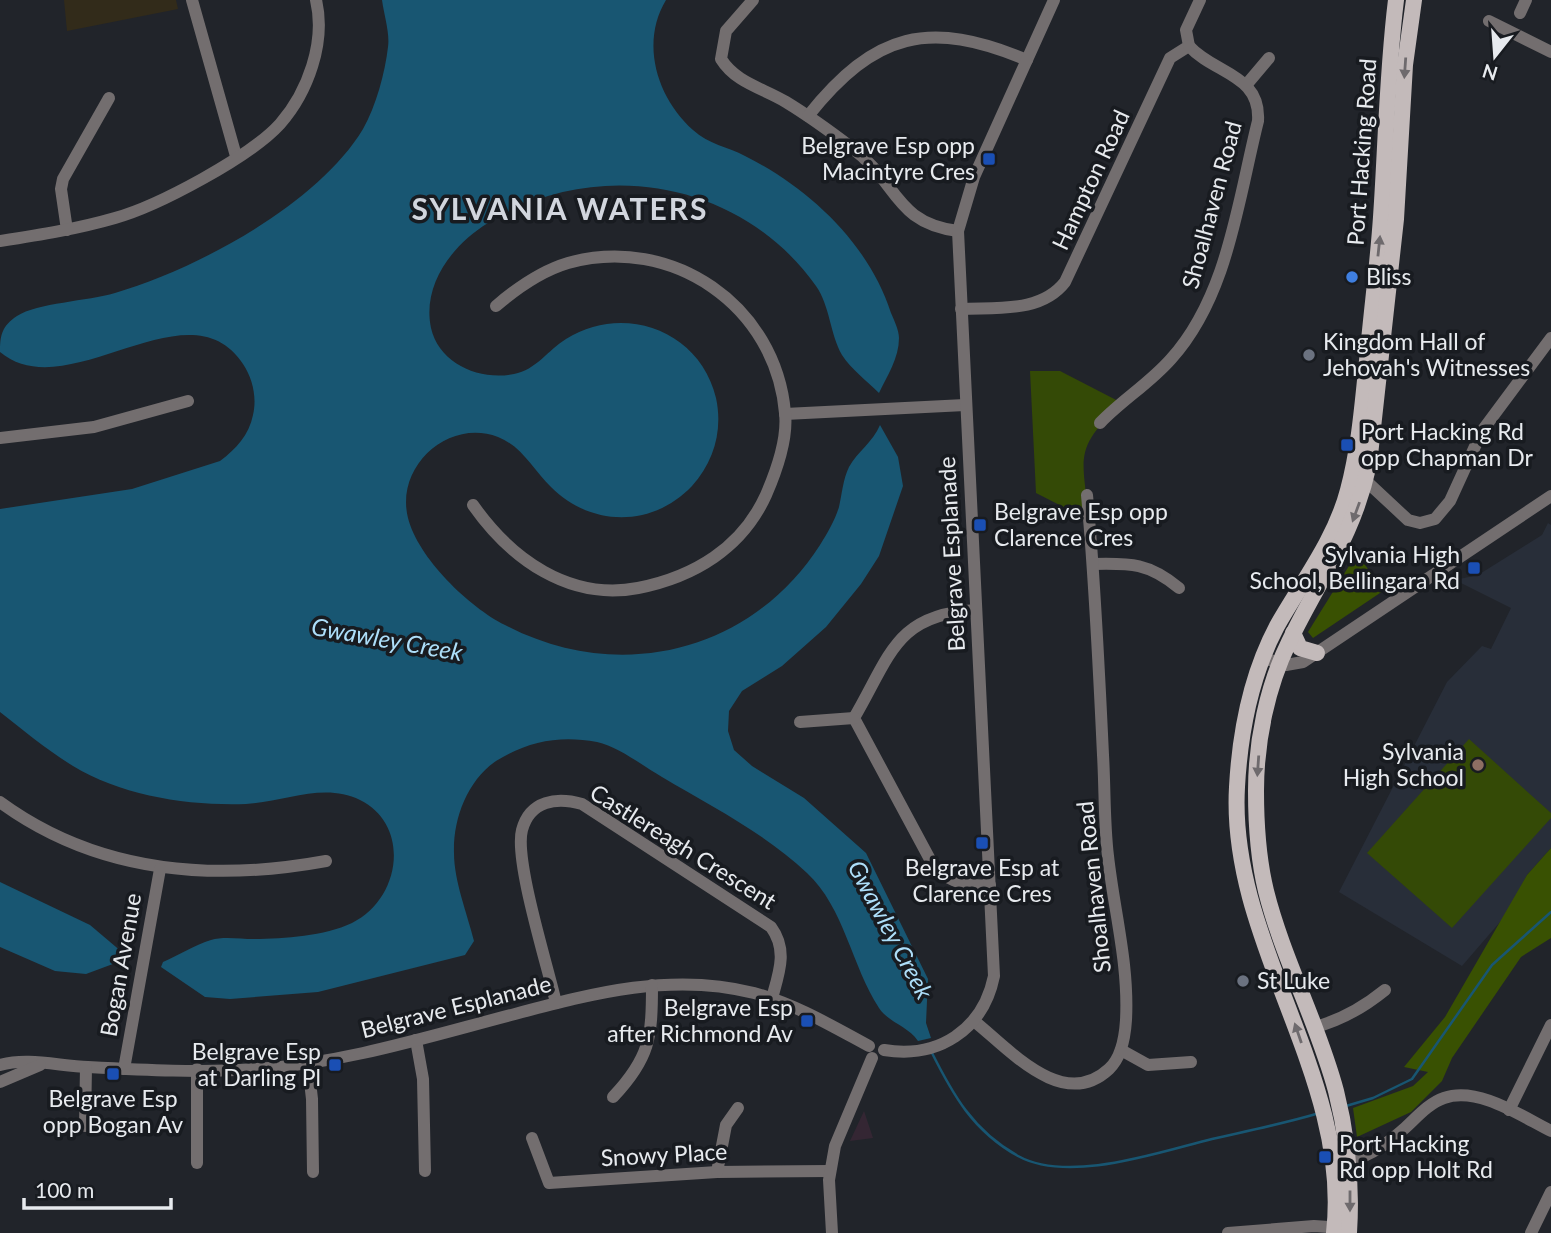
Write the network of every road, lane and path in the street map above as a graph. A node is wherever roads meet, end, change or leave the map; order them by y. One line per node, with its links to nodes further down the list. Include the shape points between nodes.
1 (192, 0): 18 (street)
2 (316, 0): 18 (street, via 316,48 303,89 278,126)
3 (752, 0): 17 (street, via 726,31 721,59 732,74)
4 (1054, 0): 14 (street, Belgrave Esplanade)
5 (1200, 0): 11 (street, via 1186,30)
6 (1396, 0): 39 (main road, Port Hacking Road, one-way to 6, via 1336,525 1353,468 1380,230)
7 (1414, 0): 30 (main road, Port Hacking Road, one-way to 30, via 1381,374)
8 (1526, 0): 9 (street)
9 (1520, 13)
10 (1489, 21): 12 (street)
11 (1189, 46): 15 (street); 23 (street, Hampton Road, via 1170,58 1059,290 1026,306)
12 (1551, 52)
13 (1269, 58): 15 (street)
14 (1027, 60): 17 (street, via 973,42 936,36 899,41 837,80); 20 (street, Belgrave Esplanade, via 974,177)
15 (1247, 84): 28 (street, Shoalhaven Road, via 1258,121 1212,295 1170,360)
16 (108, 99): 19 (street, via 63,178)
17 (808, 116): 20 (street, via 856,151 914,218)
18 (236, 156): 19 (street, via 205,178 150,204 118,218)
19 (67, 230): 21 (street)
20 (958, 231): 23 (street, Belgrave Esplanade)
21 (0, 241)
22 (496, 306): 27 (street, via 519,286 567,263 630,257 661,261 703,280 738,307 770,355)
23 (961, 309): 26 (street, Belgrave Esplanade)
24 (1551, 338): 30 (street, via 1482,430 1450,501 1435,519 1426,523 1408,520)
25 (188, 401): 29 (street, via 94,426)
26 (965, 405): 27 (street); 36 (street, Belgrave Esplanade)
27 (785, 414): 33 (street, via 775,475 741,536 709,562 670,581 598,590 561,580 513,552)
28 (1100, 424)
29 (0, 438)
30 (1365, 480): 37 (main road, Port Hacking Road, one-way to 37, via 1345,540)
31 (1087, 495): 34 (street, Shoalhaven Road)
32 (1551, 496): 38 (street)
33 (473, 505)
34 (1093, 564): 35 (street, via 1143,566); 55 (street, Shoalhaven Road, via 1108,856 1126,963)
35 (1179, 588)
36 (976, 610): 41 (street, via 930,617 905,634); 46 (street, Belgrave Esplanade)
37 (1293, 633): 38 (main road, via 1300,648); 40 (main road, Port Hacking Road)
38 (1317, 653): 40 (street, via 1296,665)
39 (1263, 658): 40 (street); 67 (main road, Port Hacking Road, one-way to 39, via 1320,1098 1265,948 1238,833 1239,762 1250,698)
40 (1280, 664): 53 (main road, Port Hacking Road, one-way to 53, via 1259,747 1258,850 1267,893)
41 (854, 718): 42 (street); 46 (street, via 933,865 962,884)
42 (800, 722)
43 (0, 802): 45 (street, via 59,836)
44 (326, 861): 45 (street, via 227,873)
45 (160, 869): 60 (street, Bogan Avenue)
46 (990, 885): 51 (street, Belgrave Esplanade, via 994,976)
47 (652, 985): 49 (street, Belgrave Esplanade, via 728,989); 50 (street, Belgrave Esplanade); 63 (street, via 651,1037 645,1056)
48 (1385, 990): 53 (street, via 1367,1005)
49 (772, 998): 50 (street, Castlereagh Crescent, via 782,958 778,936 771,927 582,804 548,800 536,807 522,829 521,859); 56 (street, Belgrave Esplanade)
50 (556, 1003): 54 (street, Belgrave Esplanade)
51 (974, 1021): 55 (street, via 1053,1081 1090,1081 1108,1070); 56 (street, Belgrave Esplanade, via 937,1048 884,1050 877,1042)
52 (1551, 1025): 65 (street)
53 (1315, 1027): 67 (main road, Port Hacking Road, via 1336,1092)
54 (415, 1040): 58 (street, Belgrave Esplanade); 72 (street, via 423,1079)
55 (1121, 1050): 57 (street, via 1148,1065)
56 (871, 1052): 73 (street, via 841,1126)
57 (1191, 1062)
58 (308, 1064): 61 (street, Belgrave Esplanade); 74 (street)
59 (86, 1067): 60 (street, Belgrave Esplanade); 62 (street, Belgrave Esplanade, via 40,1065); 66 (street)
60 (124, 1069): 61 (street, Belgrave Esplanade)
61 (197, 1069): 71 (street)
62 (1, 1074)
63 (613, 1097)
64 (738, 1108): 75 (street, via 726,1125)
65 (1509, 1110): 68 (street); 70 (street, via 1468,1095 1444,1098 1375,1152)
66 (85, 1126)
67 (1337, 1130): 70 (main road, Port Hacking Road); 77 (main road, Port Hacking Road, via 1334,1163)
68 (1551, 1131)
69 (532, 1138): 75 (street, Snowy Place, via 549,1183)
70 (1350, 1161): 77 (main road, Port Hacking Road, one-way to 77)
71 (197, 1163)
72 (425, 1171)
73 (830, 1171): 75 (street, Snowy Place); 78 (street)
74 (313, 1172)
75 (717, 1172)
76 (1551, 1192): 80 (street)
77 (1342, 1231): 79 (street)
78 (832, 1233)
79 (1228, 1233)
80 (1531, 1233)

